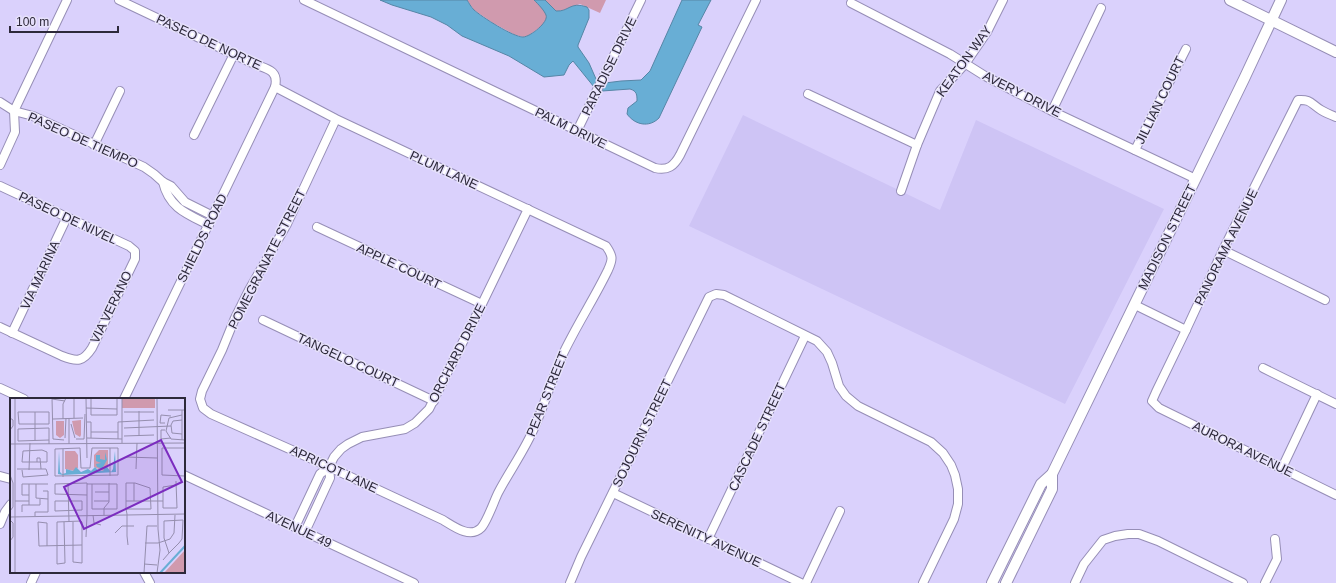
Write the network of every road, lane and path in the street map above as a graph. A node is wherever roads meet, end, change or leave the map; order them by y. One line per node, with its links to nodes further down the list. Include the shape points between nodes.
1 (67, 0): 21 (street)
2 (119, 0): 14 (street, PASEO DE NORTE)
3 (304, 0): 25 (street, PALM DRIVE)
4 (641, 0): 25 (street, PARADISE DRIVE)
5 (756, 0): 25 (street, PALM DRIVE, via 677,161 669,168 654,168)
6 (1003, 0): 15 (street, KEATON WAY, via 987,32)
7 (1230, 0): 11 (main road)
8 (1281, 0): 11 (main road, MADISON STREET)
9 (851, 3): 15 (street, AVERY DRIVE)
10 (1101, 8): 22 (street)
11 (1272, 20): 13 (main road); 31 (main road, MADISON STREET)
12 (1186, 49): 29 (street, JILLIAN COURT)
13 (1336, 52)
14 (234, 54): 16 (street, PASEO DE NORTE, via 273,72); 26 (street)
15 (966, 64): 22 (street, AVERY DRIVE); 28 (street, KEATON WAY, via 940,91)
16 (276, 76): 17 (street, SHIELDS ROAD)
17 (275, 87): 24 (street, PLUM LANE); 36 (street, SHIELDS ROAD)
18 (120, 91): 27 (street)
19 (808, 94): 28 (street)
20 (0, 102): 21 (street, PASEO DE TIEMPO)
21 (14, 111): 27 (street, PASEO DE TIEMPO, via 32,116); 30 (street, via 14,132)
22 (1052, 111): 29 (street, AVERY DRIVE)
23 (1336, 117): 40 (street, PANORAMA AVENUE, via 1306,100 1298,100)
24 (336, 119): 35 (street, PLUM LANE); 56 (street, POMEGRANATE STREET, via 288,224 235,318)
25 (577, 131)
26 (194, 135)
27 (94, 145): 32 (street, PASEO DE TIEMPO, via 144,167)
28 (917, 145): 34 (street, KEATON WAY)
29 (1135, 150): 31 (street, AVERY DRIVE)
30 (0, 165)
31 (1196, 179): 45 (main road, MADISON STREET)
32 (163, 182): 36 (street, PASEO DE TIEMPO, via 171,186 185,202); 38 (street, via 170,201 184,213)
33 (0, 186): 37 (street, PASEO DE NIVEL)
34 (901, 191)
35 (528, 209): 42 (street, PLUM LANE, via 606,246); 44 (street, ORCHARD DRIVE)
36 (213, 216): 38 (street, SHIELDS ROAD)
37 (67, 217): 41 (street, PASEO DE NIVEL); 49 (street, VIA MARINA)
38 (209, 225): 55 (street, SHIELDS ROAD)
39 (317, 227): 44 (street, APPLE COURT)
40 (1223, 250): 43 (street); 48 (street, PANORAMA AVENUE)
41 (135, 251): 49 (street, VIA VERANO, via 135,259 92,348 85,357 71,360)
42 (611, 253): 73 (street, PEAR STREET, via 612,261 562,357 535,427 485,522)
43 (1324, 300)
44 (482, 304): 57 (street, ORCHARD DRIVE)
45 (1135, 305): 48 (street); 62 (main road, MADISON STREET)
46 (263, 320): 57 (street, TANGELO COURT)
47 (0, 327): 49 (street)
48 (1186, 330): 58 (street, PANORAMA AVENUE)
49 (12, 333)
50 (805, 336): 66 (street, SOJOURN STREET, via 724,295 716,294 709,297); 74 (street, CASCADE STREET); 84 (street, via 817,342 827,352 839,386 846,396 858,406 931,442 951,465 958,489 958,504 954,519)
51 (1264, 368): 53 (street)
52 (0, 388): 54 (street)
53 (1317, 394): 59 (street); 61 (street)
54 (22, 398)
55 (124, 398)
56 (200, 399): 60 (street, APRICOT LANE, via 203,408 211,414)
57 (434, 401): 60 (street, ORCHARD DRIVE, via 415,423 405,429 362,437 348,444 334,457)
58 (1152, 402): 61 (street, AURORA AVENUE, via 1159,408)
59 (1336, 404)
60 (328, 467): 71 (street, ORCHARD DRIVE, via 320,474); 72 (street, via 330,478); 73 (street, APRICOT LANE, via 460,530)
61 (1282, 468): 67 (street, AURORA AVENUE)
62 (1052, 474): 85 (main road, MADISON STREET, via 1041,484); 86 (main road, MADISON STREET, via 1052,489)
63 (185, 475): 71 (street, AVENUE 49)
64 (0, 476): 65 (street)
65 (10, 479)
66 (613, 493): 74 (street, SERENITY AVENUE); 81 (street, SOJOURN STREET)
67 (1336, 495)
68 (10, 506): 70 (street)
69 (840, 511): 83 (street)
70 (0, 524)
71 (295, 527): 72 (street, AVENUE 49)
72 (305, 532): 80 (street, AVENUE 49)
73 (475, 532)
74 (708, 539): 82 (street, SERENITY AVENUE)
75 (1275, 539): 89 (street, via 1276,559)
76 (36, 573): 78 (street)
77 (145, 573): 79 (street)
78 (31, 583)
79 (150, 583)
80 (414, 583)
81 (571, 583)
82 (800, 583)
83 (806, 583)
84 (923, 583)
85 (992, 583)
86 (1006, 583)
87 (1075, 583): 88 (street, via 1084,564 1103,540 1128,534 1139,534 1158,542)
88 (1243, 583)
89 (1265, 583)

